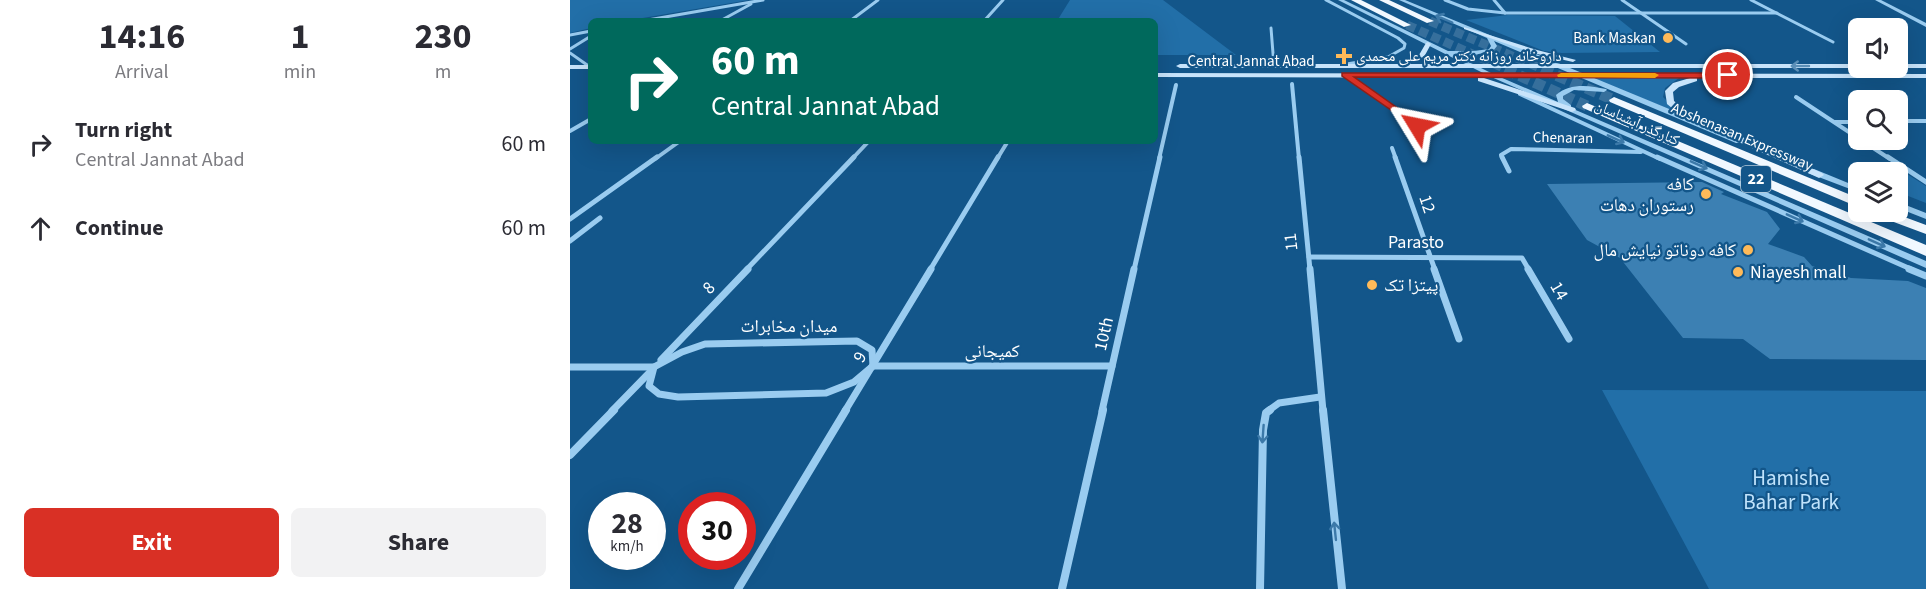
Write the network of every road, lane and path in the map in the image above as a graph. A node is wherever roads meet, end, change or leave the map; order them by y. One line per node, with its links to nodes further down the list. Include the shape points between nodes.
1 (763, 0): 14 (street)
2 (878, 0): 20 (street)
3 (1003, 0): 21 (street)
4 (1326, 0): 39 (street, via 1398,38 1405,46 1394,55)
5 (1340, 0): 32 (street, کنارگذر آبشناسان)
6 (1355, 0): 23 (highway)
7 (1383, 0): 22 (highway)
8 (1401, 0): 26 (street, one-way to 8)
9 (1444, 0): 15 (street, via 1468,9)
10 (1494, 0): 15 (street)
11 (1623, 0): 16 (street)
12 (1751, 0): 17 (street)
13 (1877, 0): 24 (street)
14 (757, 1): 18 (street); 19 (street)
15 (1506, 13): 16 (street)
16 (1641, 13): 17 (street); 33 (street)
17 (1777, 13): 31 (street)
18 (659, 18)
19 (726, 18)
20 (854, 18)
21 (987, 18)
22 (1430, 21)
23 (1407, 25)
24 (1926, 25)
25 (1271, 28): 38 (street)
26 (1466, 28): 30 (street); 43 (main road, via 1552,57)
27 (588, 32): 28 (street)
28 (570, 35)
29 (588, 37): 35 (street)
30 (1490, 38): 34 (street, via 1494,46 1484,52 1457,53); 42 (street)
31 (1833, 42)
32 (1428, 44): 34 (street, کنارگذر آبشناسان); 40 (main road, via 1422,56 1414,60)
33 (1686, 44)
34 (1435, 48): 41 (street, کنارگذر آبشناسان)
35 (570, 51): 36 (street)
36 (588, 66)
37 (1158, 66): 38 (main road, Central Jannat Abad)
38 (1274, 66): 39 (main road, Central Jannat Abad)
39 (1332, 66): 40 (main road, Central Jannat Abad)
40 (1383, 66): 41 (main road, Central Jannat Abad)
41 (1472, 66): 42 (main road, Central Jannat Abad); 55 (street, کنارگذر آبشناسان)
42 (1556, 66): 43 (main road, Central Jannat Abad); 56 (street)
43 (1667, 66): 44 (main road)
44 (1771, 66): 45 (main road, one-way to 44); 58 (main road, via 1770,71)
45 (1848, 66)
46 (1908, 66): 47 (main road)
47 (1926, 66)
48 (570, 67): 49 (main road)
49 (588, 69)
50 (588, 70): 51 (main road)
51 (570, 74)
52 (1158, 75): 53 (main road, Central Jannat Abad)
53 (1345, 75): 54 (main road, Central Jannat Abad); 73 (street)
54 (1390, 75): 55 (main road, Central Jannat Abad); 62 (main road, via 1467,77)
55 (1491, 75): 56 (main road, Central Jannat Abad); 66 (street, کنارگذر آبشناسان)
56 (1578, 75): 57 (main road, Central Jannat Abad); 63 (street)
57 (1708, 75): 58 (main road, Central Jannat Abad); 83 (main road, via 1676,85 1669,91 1670,102 1695,119)
58 (1786, 75): 59 (main road, Central Jannat Abad)
59 (1926, 76)
60 (1292, 84): 95 (street, 11)
61 (1176, 85): 103 (street, 10th)
62 (1506, 87): 66 (main road); 81 (street, one-way to 81)
63 (1630, 97): 67 (street, via 1583,88 1559,95 1560,100); 83 (street)
64 (1796, 97): 71 (street)
65 (1614, 100): 86 (highway, Abshenasan Expressway / 22)
66 (1572, 110): 67 (street, کنارگذر آبشناسان)
67 (1585, 111): 94 (highway, Abshenasan Expressway / 22); 98 (street, کنارگذر آبشناسان, one-way to 98)
68 (588, 121): 74 (street)
69 (1908, 121): 70 (street)
70 (1926, 121)
71 (1834, 122): 72 (street); 75 (street)
72 (1848, 122)
73 (1417, 126)
74 (570, 131)
75 (1848, 131)
76 (676, 144): 90 (street)
77 (866, 144): 105 (street, 8)
78 (1006, 144): 102 (street, 9)
79 (1392, 148): 96 (street, 12)
80 (1877, 150): 84 (street)
81 (1645, 152): 82 (street, Chenaran, via 1510,149 1501,155); 99 (street, one-way to 99)
82 (1509, 171)
83 (1819, 175): 85 (street)
84 (1926, 182)
85 (1848, 186)
86 (1848, 199)
87 (1908, 209): 88 (street)
88 (1926, 216)
89 (600, 218): 93 (street)
90 (570, 219)
91 (1906, 222): 92 (highway)
92 (1926, 230)
93 (570, 241)
94 (1926, 251)
95 (1310, 257): 96 (street, Parasto); 106 (street, 11)
96 (1430, 257): 97 (street, Parasto); 100 (street, 12)
97 (1522, 258): 101 (street, 14)
98 (1926, 265)
99 (1926, 276)
100 (1459, 339)
101 (1569, 339)
102 (873, 366): 103 (street, کمیجانی); 105 (street, میدان مخابرات, via 872,350 866,345 857,341 821,341 713,342 681,351); 105 (street, via 854,382 826,393 678,397 664,396 649,386); 108 (street, 9)
103 (1112, 366): 109 (street, 10th)
104 (570, 367): 105 (street)
105 (654, 367): 107 (street, 8)
106 (1320, 397): 110 (street, one-way to 110, via 1279,403 1266,413); 111 (street, 11, one-way to 106)
107 (570, 455)
108 (738, 589)
109 (1062, 589)
110 (1260, 589)
111 (1342, 589)

